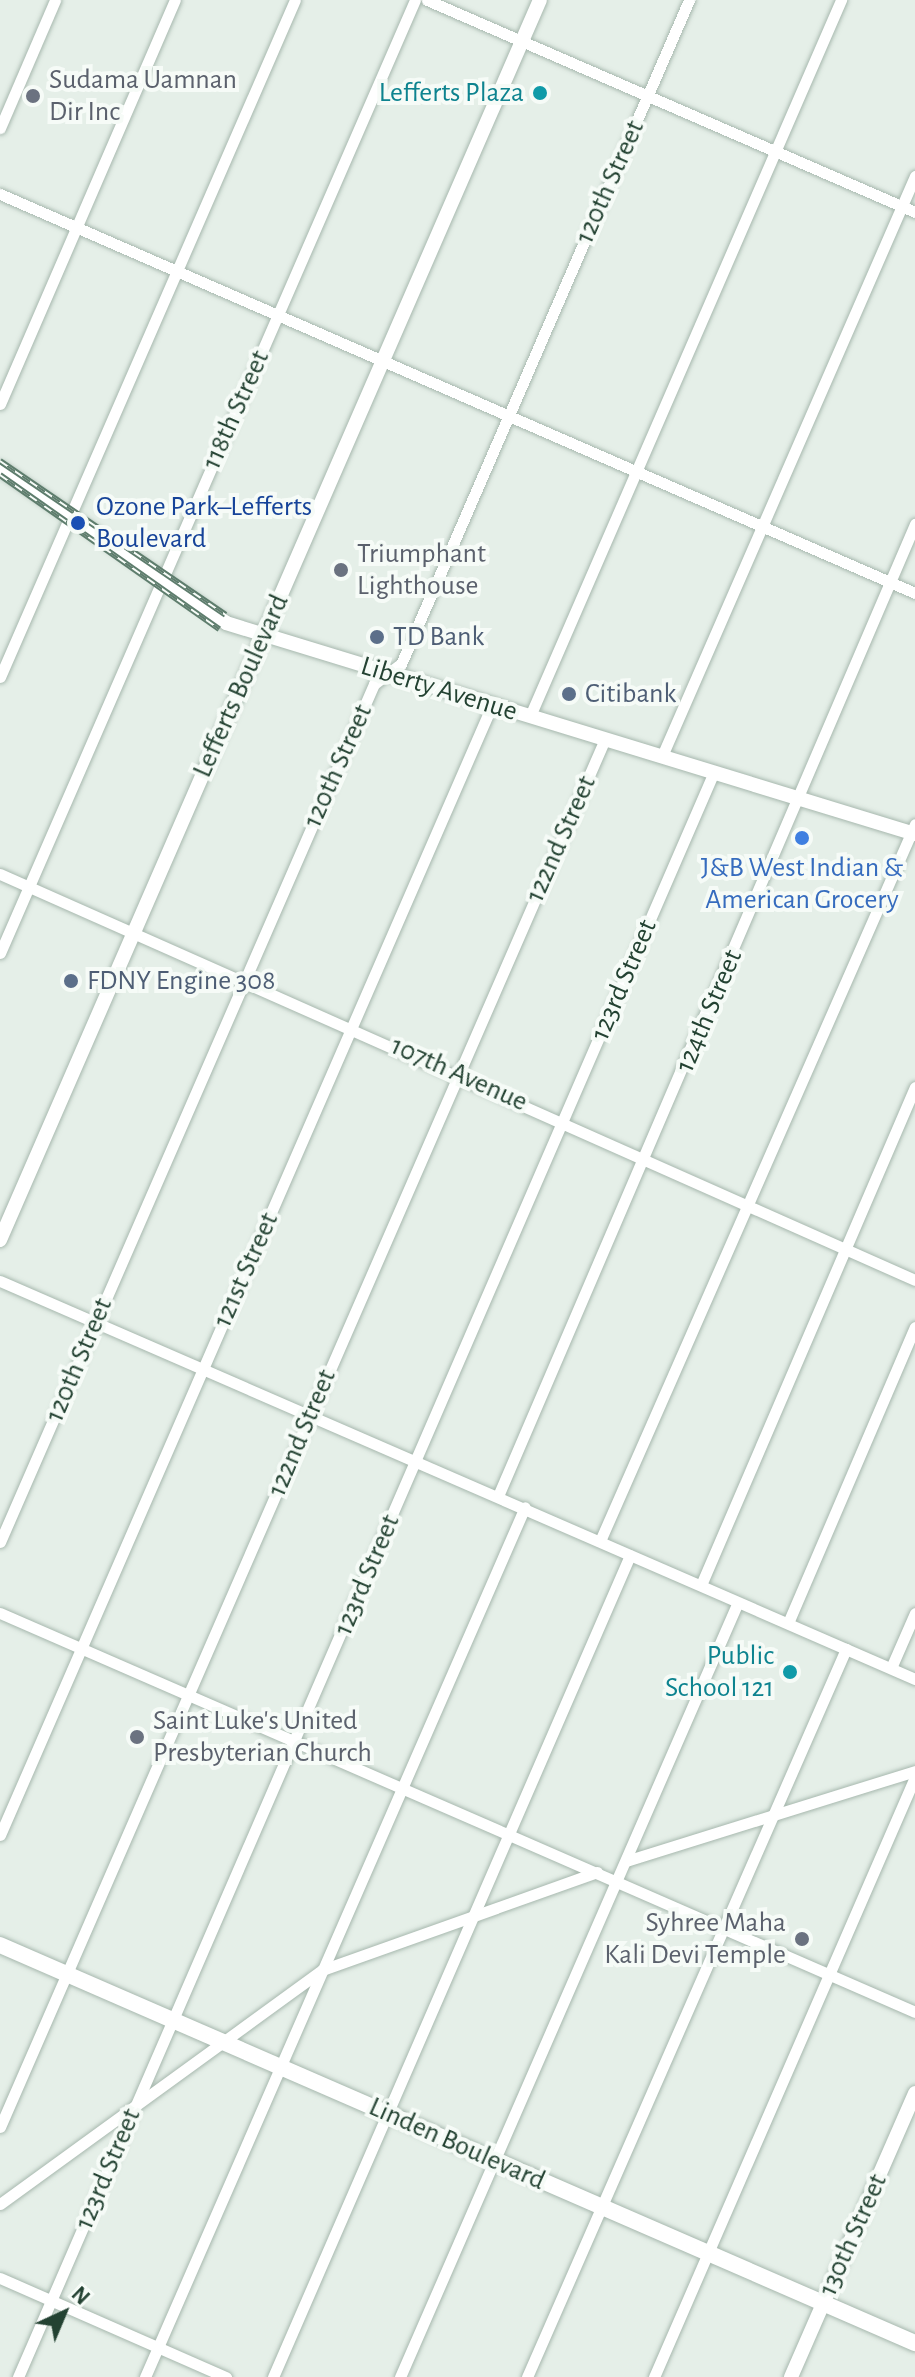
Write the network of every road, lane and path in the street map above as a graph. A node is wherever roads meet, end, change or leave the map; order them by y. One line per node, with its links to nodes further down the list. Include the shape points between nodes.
1 (55, 0): 11 (street)
2 (175, 0): 17 (street)
3 (295, 0): 18 (street)
4 (415, 0): 19 (street, 118th Street)
5 (427, 0): 9 (street)
6 (540, 0): 9 (street, Lefferts Boulevard)
7 (689, 0): 10 (street, 120th Street)
8 (841, 0): 12 (street)
9 (522, 42): 10 (street); 20 (street, Lefferts Boulevard)
10 (647, 96): 12 (street); 22 (street, 120th Street)
11 (0, 128)
12 (775, 151): 15 (street); 24 (street)
13 (915, 176): 15 (street)
14 (0, 194): 17 (street)
15 (902, 207): 16 (street); 27 (street)
16 (915, 212)
17 (77, 227): 18 (street); 21 (street)
18 (177, 272): 19 (street); 25 (street)
19 (278, 316): 20 (street); 29 (street, 118th Street)
20 (382, 361): 22 (street); 31 (street, Lefferts Boulevard)
21 (0, 404)
22 (508, 416): 24 (street); 32 (street, 120th Street, via 401,664)
23 (0, 468): 25 (street, Liberty Avenue)
24 (635, 472): 27 (street); 35 (street)
25 (71, 520): 29 (street, Liberty Avenue); 33 (street)
26 (915, 524): 28 (street, 124th Street)
27 (762, 527): 28 (street); 37 (street)
28 (889, 582): 30 (street); 39 (street, 124th Street)
29 (160, 584): 31 (street, Liberty Avenue, via 203,613); 42 (street, 118th Street)
30 (915, 593)
31 (263, 634): 32 (street, Liberty Avenue); 43 (street, Lefferts Boulevard)
32 (388, 673): 34 (street, Liberty Avenue); 45 (street, 120th Street, via 374,684)
33 (0, 677)
34 (492, 705): 35 (street, Liberty Avenue); 46 (street, 121st Street)
35 (530, 716): 36 (street, Liberty Avenue)
36 (605, 739): 37 (street, Liberty Avenue); 47 (street, 122nd Street)
37 (662, 756): 38 (street, Liberty Avenue)
38 (714, 772): 39 (street, Liberty Avenue); 49 (street, 123rd Street)
39 (798, 798): 40 (street, Liberty Avenue); 50 (street, 124th Street)
40 (914, 830): 51 (street)
41 (0, 874): 42 (street, 107th Avenue)
42 (29, 887): 43 (street, 107th Avenue); 44 (street, 118th Street)
43 (134, 932): 45 (street, 107th Avenue); 52 (street, Lefferts Boulevard)
44 (0, 953)
45 (245, 981): 46 (street, 107th Avenue); 56 (street, 120th Street)
46 (352, 1027): 47 (street, 107th Avenue); 58 (street, 121st Street)
47 (458, 1074): 49 (street, 107th Avenue); 59 (street, 122nd Street)
48 (915, 1087): 53 (street)
49 (564, 1120): 50 (street, 107th Avenue); 60 (street, 123rd Street)
50 (644, 1161): 51 (street, 107th Avenue); 61 (street, 124th Street)
51 (746, 1208): 53 (street, 107th Avenue); 63 (street)
52 (0, 1240)
53 (844, 1250): 54 (street, 107th Avenue); 66 (street)
54 (915, 1280)
55 (0, 1281): 56 (street)
56 (95, 1322): 58 (street); 64 (street, 120th Street)
57 (915, 1327): 70 (street)
58 (203, 1369): 59 (street); 71 (street, 121st Street)
59 (310, 1416): 60 (street); 75 (street, 122nd Street)
60 (415, 1462): 61 (street); 76 (street, 123rd Street)
61 (498, 1496): 62 (street)
62 (525, 1507): 63 (street); 78 (street)
63 (600, 1541): 65 (street)
64 (0, 1542)
65 (630, 1555): 66 (street); 80 (street)
66 (701, 1585): 67 (street)
67 (738, 1602): 70 (street); 82 (street)
68 (0, 1613): 71 (street)
69 (915, 1613): 73 (street)
70 (788, 1623): 72 (street)
71 (81, 1649): 75 (street); 81 (street, 121st Street)
72 (846, 1649): 73 (street); 79 (street)
73 (891, 1668): 74 (street)
74 (915, 1679)
75 (189, 1695): 76 (street); 89 (street, 122nd Street)
76 (295, 1741): 78 (street); 92 (street, 123rd Street)
77 (915, 1774): 79 (street); 90 (street)
78 (401, 1787): 80 (street); 88 (street)
79 (771, 1818): 82 (street); 86 (street)
80 (509, 1833): 83 (street); 85 (street)
81 (0, 1835)
82 (626, 1861): 84 (street)
83 (597, 1872): 84 (street); 85 (street)
84 (617, 1881): 86 (street); 99 (street)
85 (473, 1916): 88 (street); 97 (street)
86 (723, 1927): 90 (street); 101 (street)
87 (0, 1945): 89 (main road, Linden Boulevard)
88 (322, 1970): 93 (street); 94 (street)
89 (66, 1973): 92 (main road, Linden Boulevard); 98 (street, 122nd Street)
90 (829, 1975): 91 (street); 102 (street)
91 (915, 2012)
92 (174, 2020): 93 (main road, Linden Boulevard); 96 (street, 123rd Street)
93 (217, 2039): 94 (main road, Linden Boulevard); 96 (street)
94 (281, 2067): 97 (main road, Linden Boulevard); 107 (street)
95 (915, 2093): 105 (street, 130th Street)
96 (139, 2097): 100 (street); 104 (street, 123rd Street)
97 (387, 2113): 99 (main road, Linden Boulevard); 111 (street)
98 (0, 2127)
99 (494, 2160): 101 (main road, Linden Boulevard); 112 (street)
100 (0, 2204)
101 (601, 2207): 102 (main road, Linden Boulevard); 113 (street)
102 (708, 2253): 105 (main road, Linden Boulevard); 114 (street)
103 (0, 2278): 104 (street)
104 (51, 2301): 107 (street); 108 (street, 123rd Street)
105 (823, 2303): 106 (main road, Linden Boulevard); 115 (street, 130th Street)
106 (915, 2343)
107 (158, 2348): 109 (street); 110 (street)
108 (18, 2377)
109 (145, 2377)
110 (226, 2377)
111 (273, 2377)
112 (400, 2377)
113 (527, 2377)
114 (654, 2377)
115 (791, 2377)

